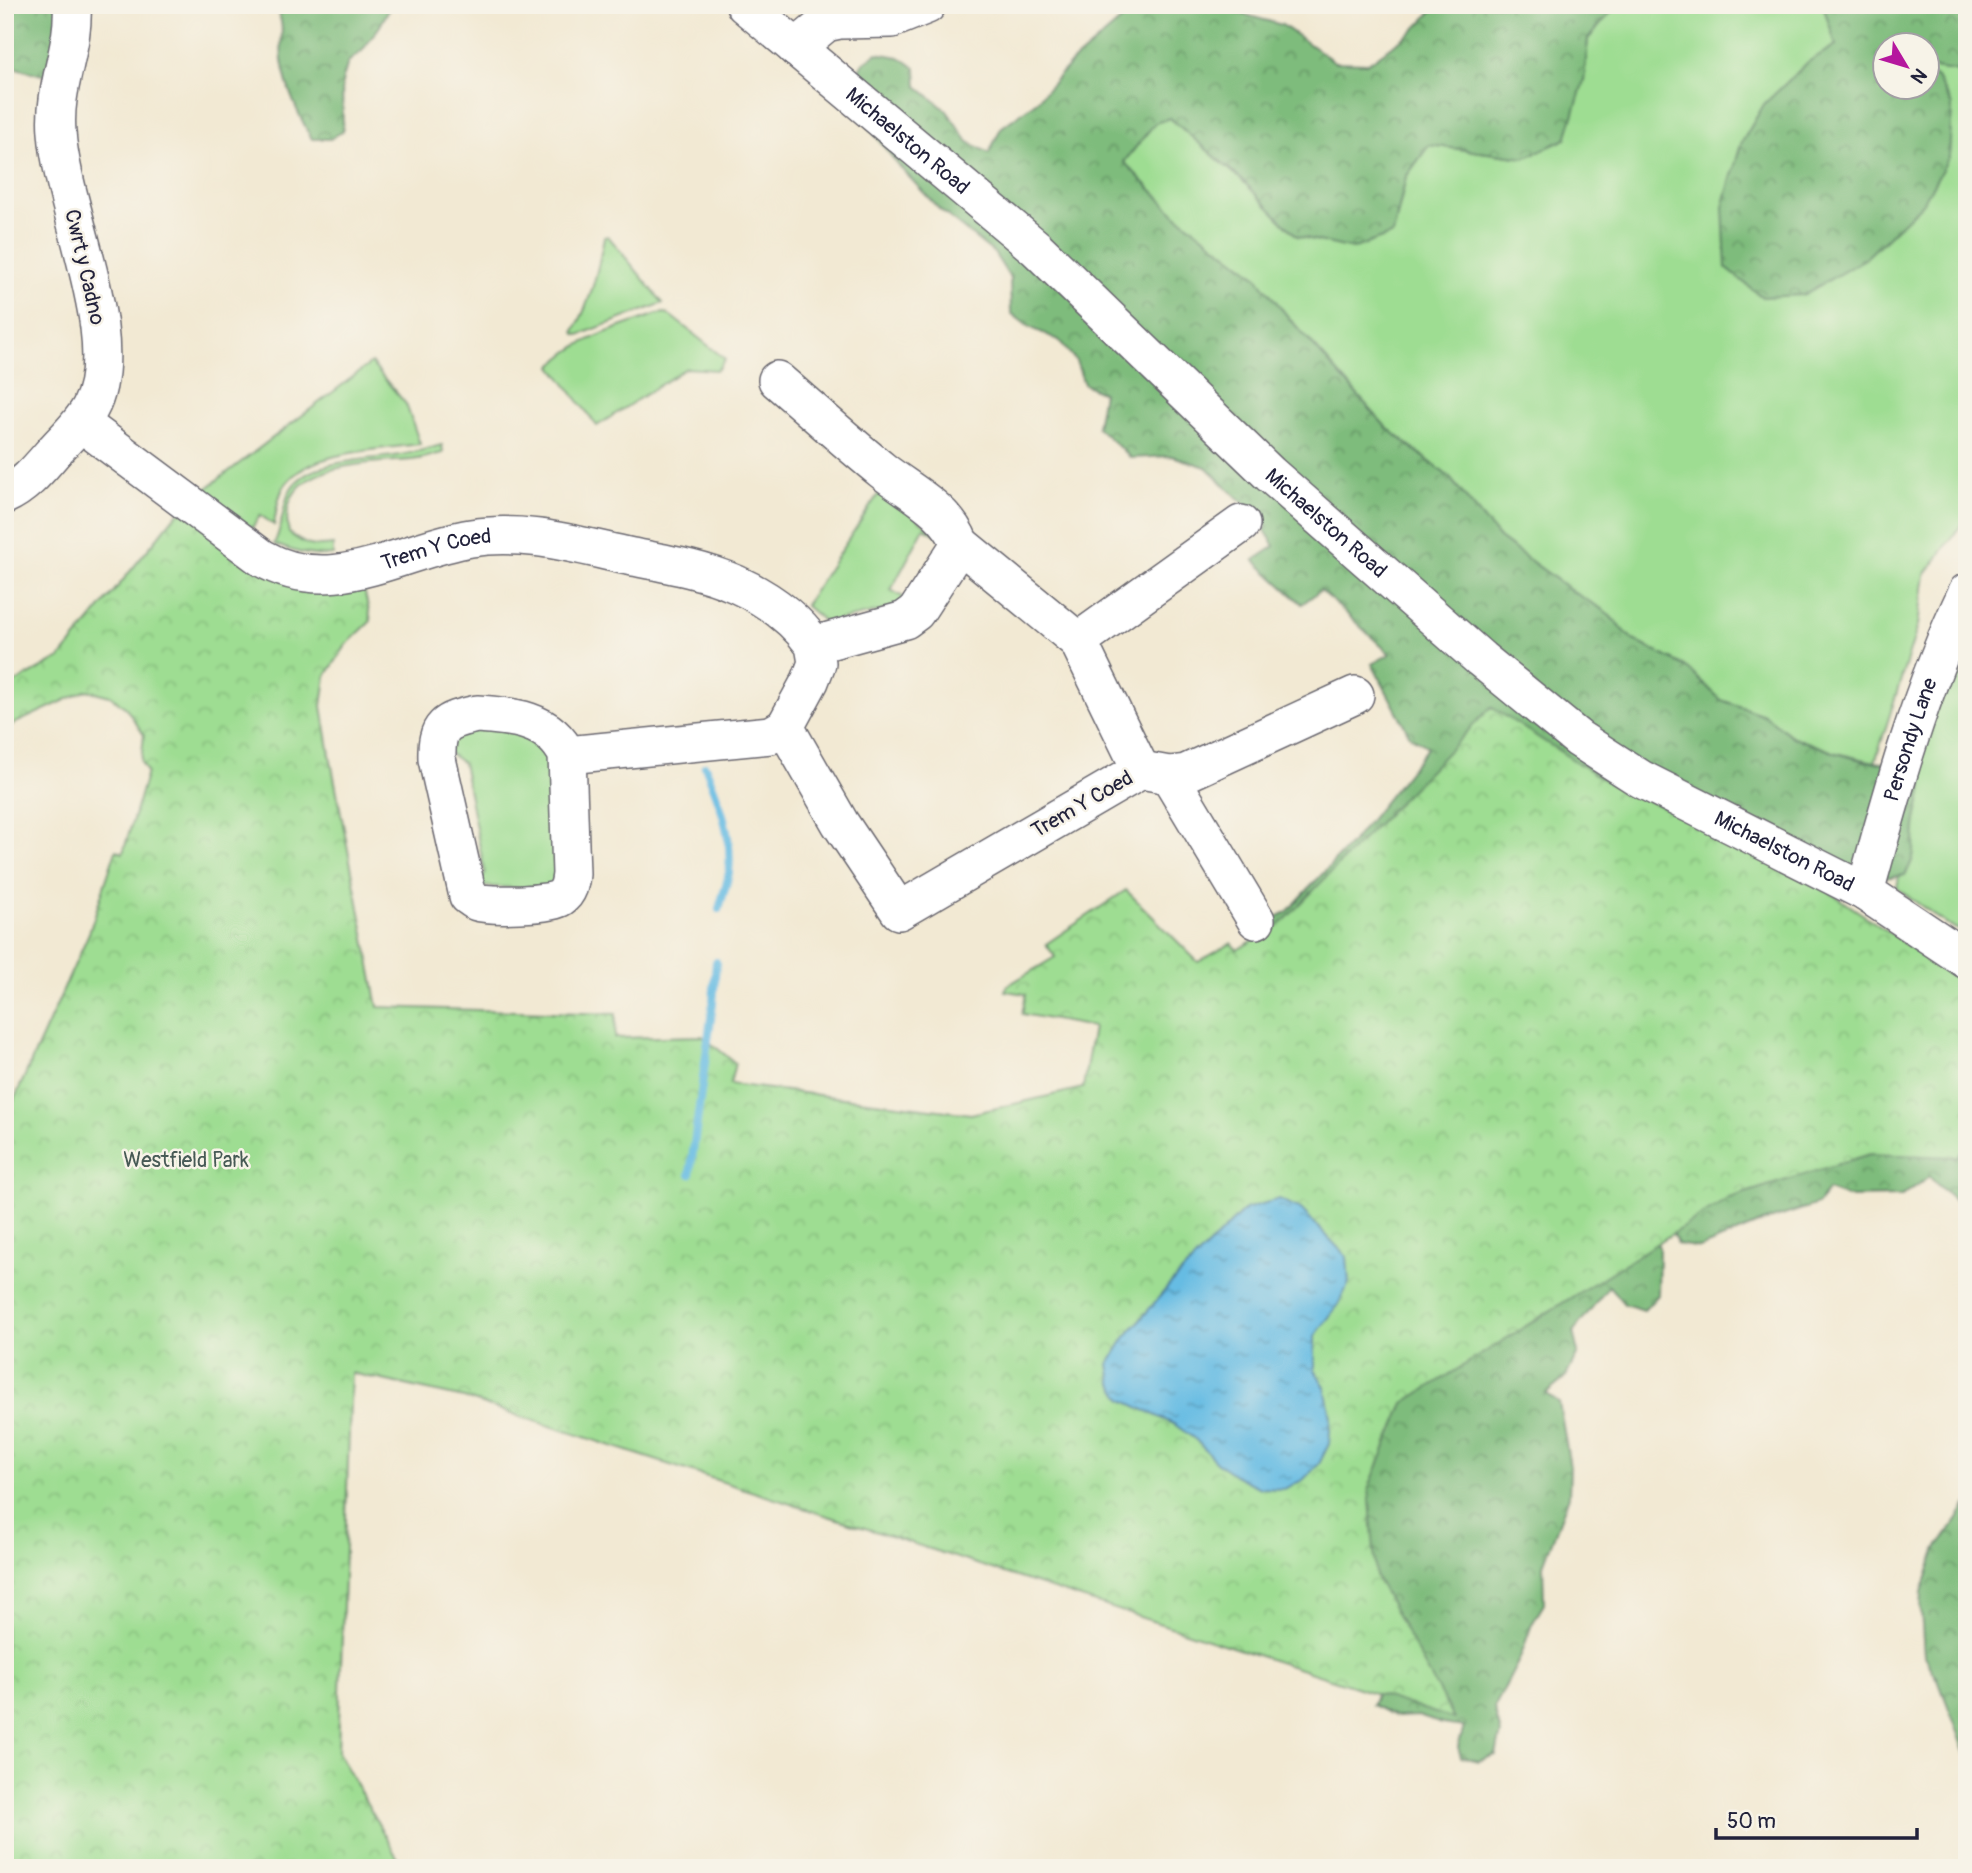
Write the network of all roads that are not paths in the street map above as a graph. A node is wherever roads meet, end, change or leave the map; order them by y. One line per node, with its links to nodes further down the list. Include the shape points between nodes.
1 (72, 5): 6 (street, Cwrt y Cadno, via 71,34 58,87 56,131 102,353 91,407)
2 (745, 5): 4 (street, Michaelston Road)
3 (927, 5): 4 (street, via 892,19 825,23)
4 (796, 48): 17 (street, Michaelston Road, via 1036,248 1270,474 1579,739 1641,779)
5 (777, 380): 9 (street, Trem Y Coed, via 948,521)
6 (80, 422): 7 (street, Cwrt y Cadno, via 29,479); 12 (street, Trem Y Coed, via 262,558 293,573 338,574 471,538 530,536 674,565 735,584 783,611)
7 (5, 495)
8 (1241, 524): 11 (street)
9 (960, 544): 11 (street, Trem Y Coed); 12 (street, via 916,612 905,620)
10 (1967, 592): 17 (street, Persondy Lane, via 1922,698)
11 (1077, 641): 16 (street, Trem Y Coed)
12 (814, 645): 14 (street, via 817,663)
13 (1354, 695): 16 (street, via 1185,773)
14 (785, 727): 15 (street, via 771,735); 16 (street, Trem Y Coed, via 840,823 899,911)
15 (567, 755): 15 (street, via 569,887 560,899 548,903 477,902 468,896 436,738 444,725 458,718 509,716 543,728)
16 (1155, 772): 18 (street)
17 (1865, 892): 19 (street, Michaelston Road)
18 (1256, 919)
19 (1967, 960)

